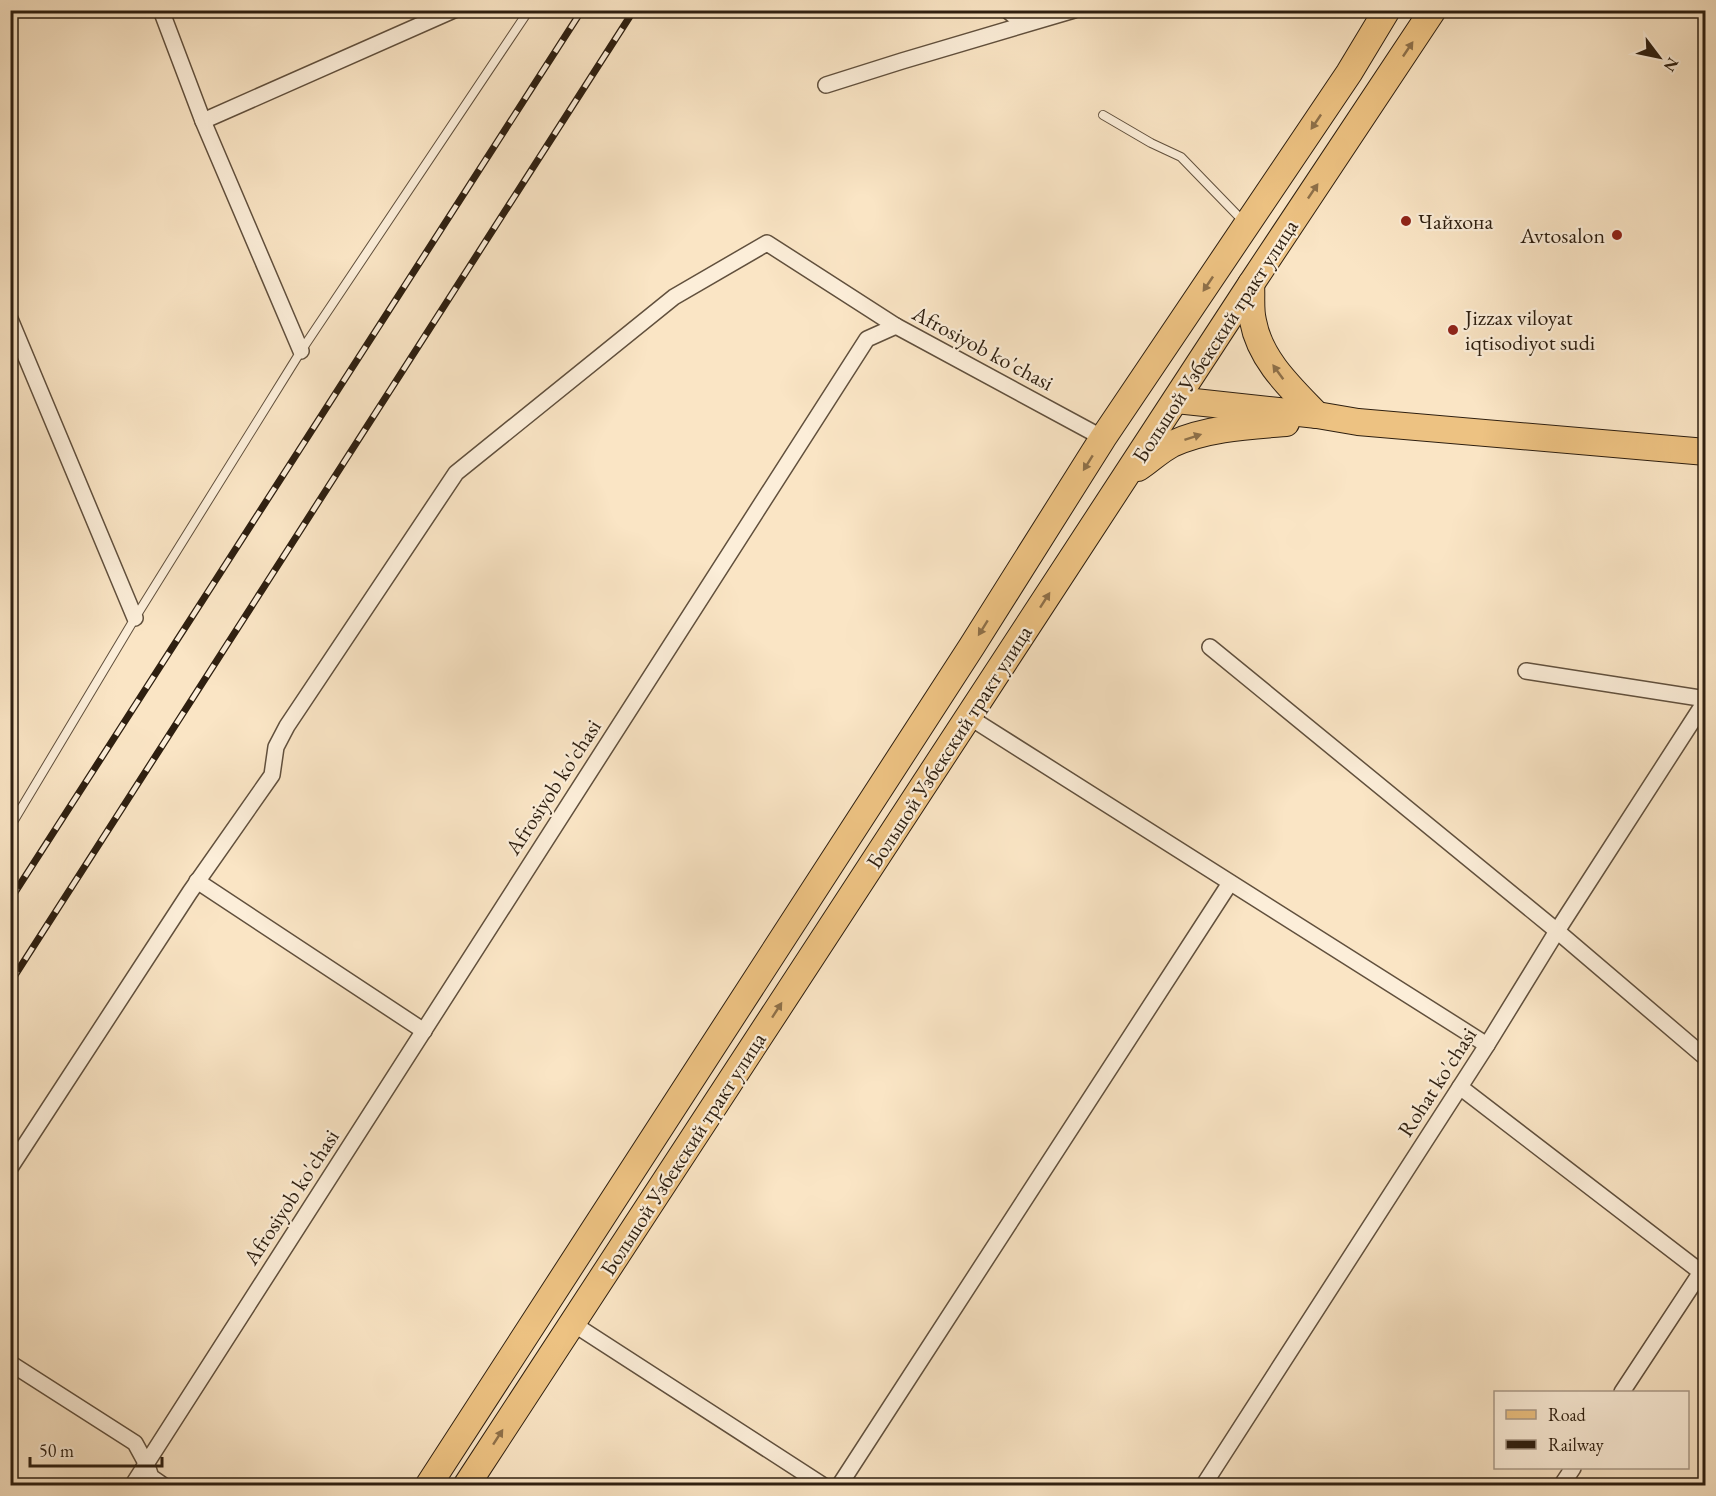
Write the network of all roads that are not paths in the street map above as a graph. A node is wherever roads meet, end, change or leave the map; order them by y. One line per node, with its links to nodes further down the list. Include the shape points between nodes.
1 (161, 10): 11 (street)
2 (454, 10): 11 (street)
3 (529, 10): 16 (lane)
4 (1007, 10): 8 (street)
5 (1074, 10): 8 (street)
6 (1387, 10): 12 (main road, Большой Узбекский тракт улица, one-way to 12)
7 (1433, 10): 13 (main road, Большой Узбекский тракт улица, one-way to 7)
8 (1024, 24): 9 (street)
9 (826, 85)
10 (1102, 115): 12 (lane, via 1180,157)
11 (203, 121): 16 (street)
12 (1247, 225): 19 (main road, Большой Узбекский тракт улица, one-way to 19)
13 (1251, 284): 17 (main road, Большой Узбекский тракт улица); 18 (main road, one-way to 13, via 1280,377 1261,347 1252,321)
14 (10, 319): 22 (street)
15 (896, 326): 19 (street, Afrosiyob ko'chasi); 28 (street, via 767,243 674,297 456,472 288,726 276,747 272,775); 31 (street, Afrosiyob ko'chasi, via 867,339)
16 (301, 351): 22 (lane)
17 (1176, 399): 18 (main road); 21 (main road, Большой Узбекский тракт улица)
18 (1328, 417): 20 (main road); 21 (main road, one-way to 18, via 1171,445 1207,433)
19 (1103, 438): 44 (main road, Большой Узбекский тракт улица, one-way to 44)
20 (1706, 452)
21 (1125, 477): 26 (main road, Большой Узбекский тракт улица, one-way to 21)
22 (135, 618): 27 (lane)
23 (1210, 647): 30 (street)
24 (1526, 671): 25 (street)
25 (1706, 700): 30 (street, Rohat ko'chasi)
26 (969, 717): 29 (street); 37 (main road, Большой Узбекский тракт улица, one-way to 26)
27 (10, 827)
28 (197, 881): 31 (street); 35 (street)
29 (1230, 883): 32 (street); 47 (street)
30 (1557, 931): 32 (street, Rohat ko'chasi); 33 (street)
31 (424, 1031): 40 (street, Afrosiyob ko'chasi)
32 (1487, 1045): 34 (street, Rohat ko'chasi)
33 (1706, 1058)
34 (1460, 1087): 36 (street); 48 (street, Rohat ko'chasi)
35 (10, 1168)
36 (1703, 1274): 39 (street)
37 (573, 1323): 45 (main road, Большой Узбекский тракт улица, one-way to 37); 46 (street)
38 (10, 1363): 40 (street, via 135,1443)
39 (1623, 1391)
40 (147, 1465): 42 (street, Afrosiyob ko'chasi); 43 (street, via 151,1477)
41 (1572, 1469): 49 (street)
42 (132, 1485)
43 (164, 1485)
44 (428, 1485)
45 (466, 1485)
46 (824, 1485)
47 (839, 1485)
48 (1203, 1485)
49 (1561, 1485)

